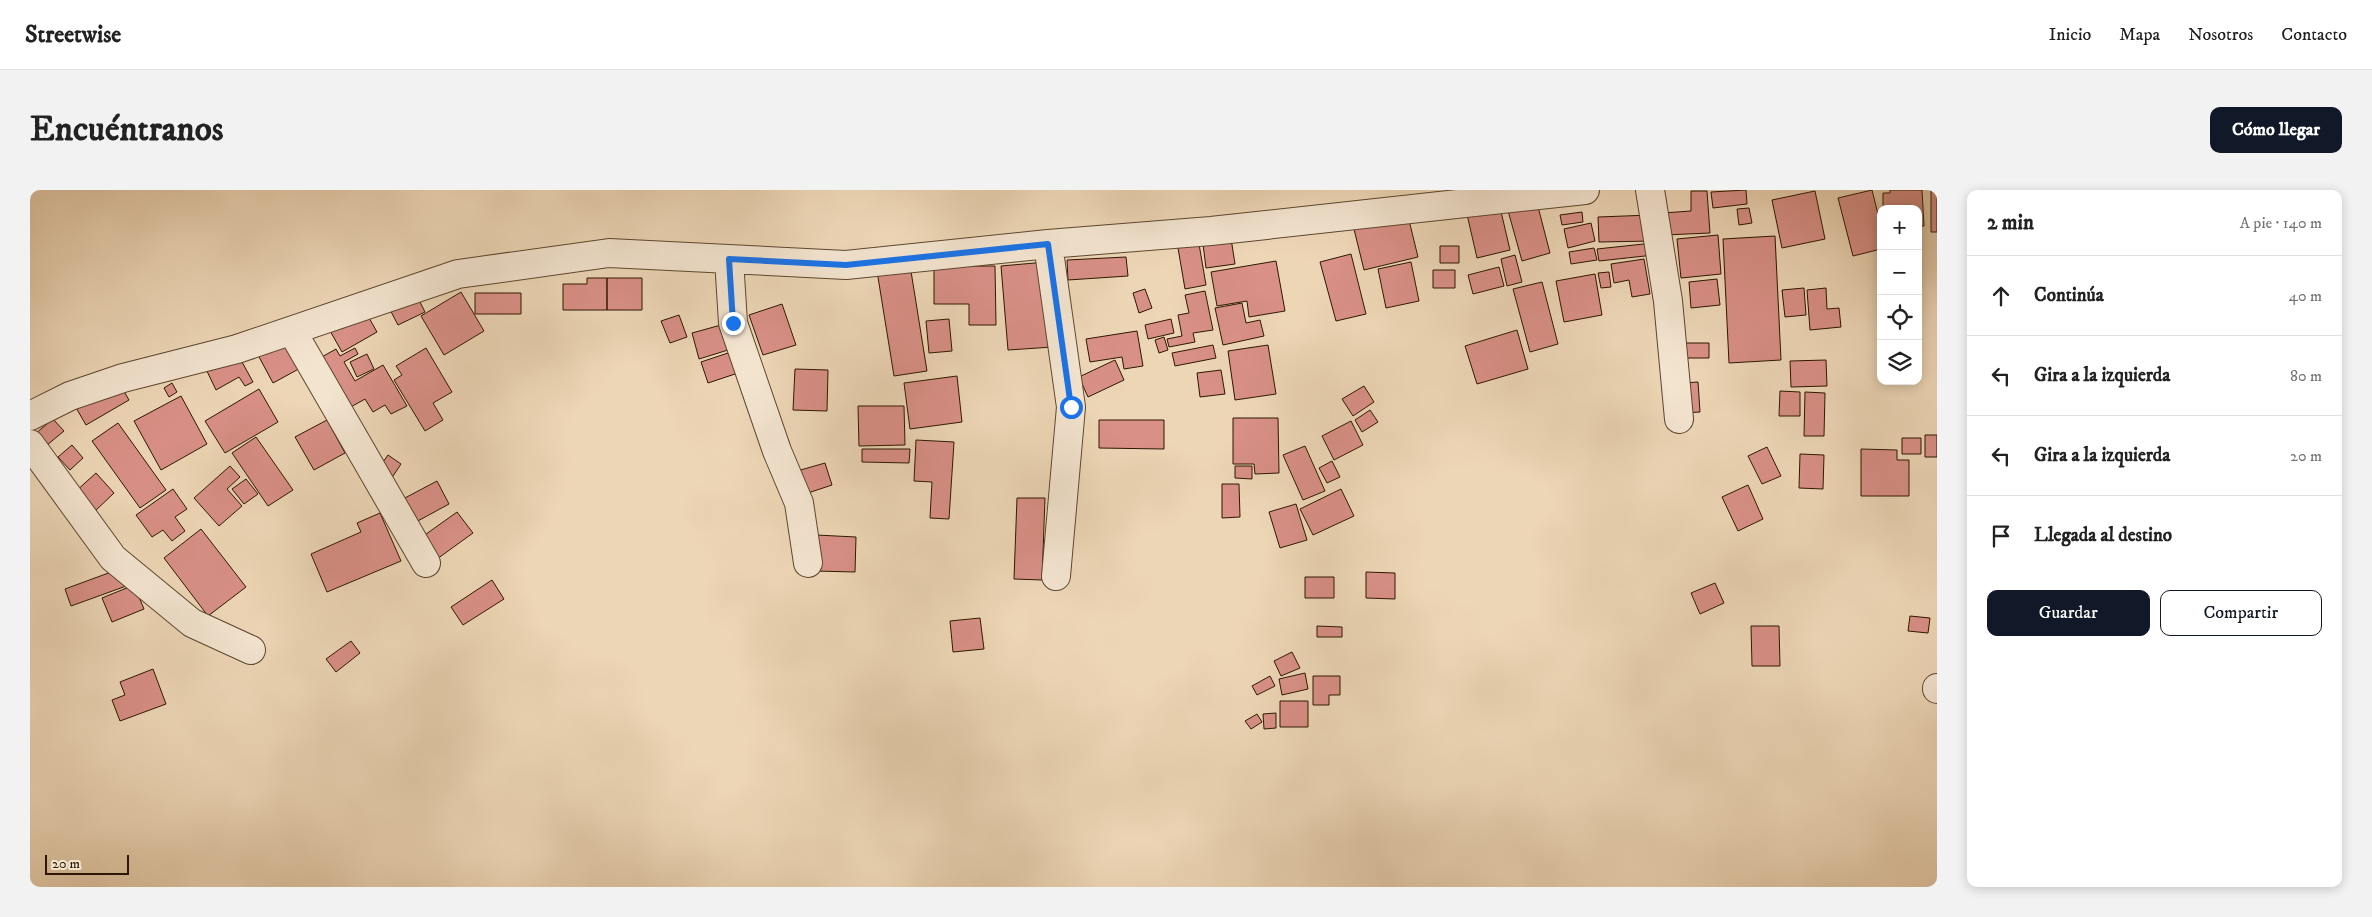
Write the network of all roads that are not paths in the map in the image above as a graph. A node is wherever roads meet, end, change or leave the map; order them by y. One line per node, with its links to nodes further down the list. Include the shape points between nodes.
1 (1585, 190): 3 (street, via 1212,231)
2 (1650, 190): 7 (street, via 1668,301)
3 (1048, 244): 4 (street, via 846,265); 11 (street, via 1071,407)
4 (729, 259): 5 (street, via 610,253 458,274); 10 (street, via 733,323 777,451 799,503)
5 (292, 331): 6 (street, via 237,349 123,378 70,396); 9 (street)
6 (30, 416)
7 (1679, 420)
8 (30, 444): 12 (street, via 113,558 192,623)
9 (426, 562)
10 (808, 564)
11 (1056, 576)
12 (251, 650)

